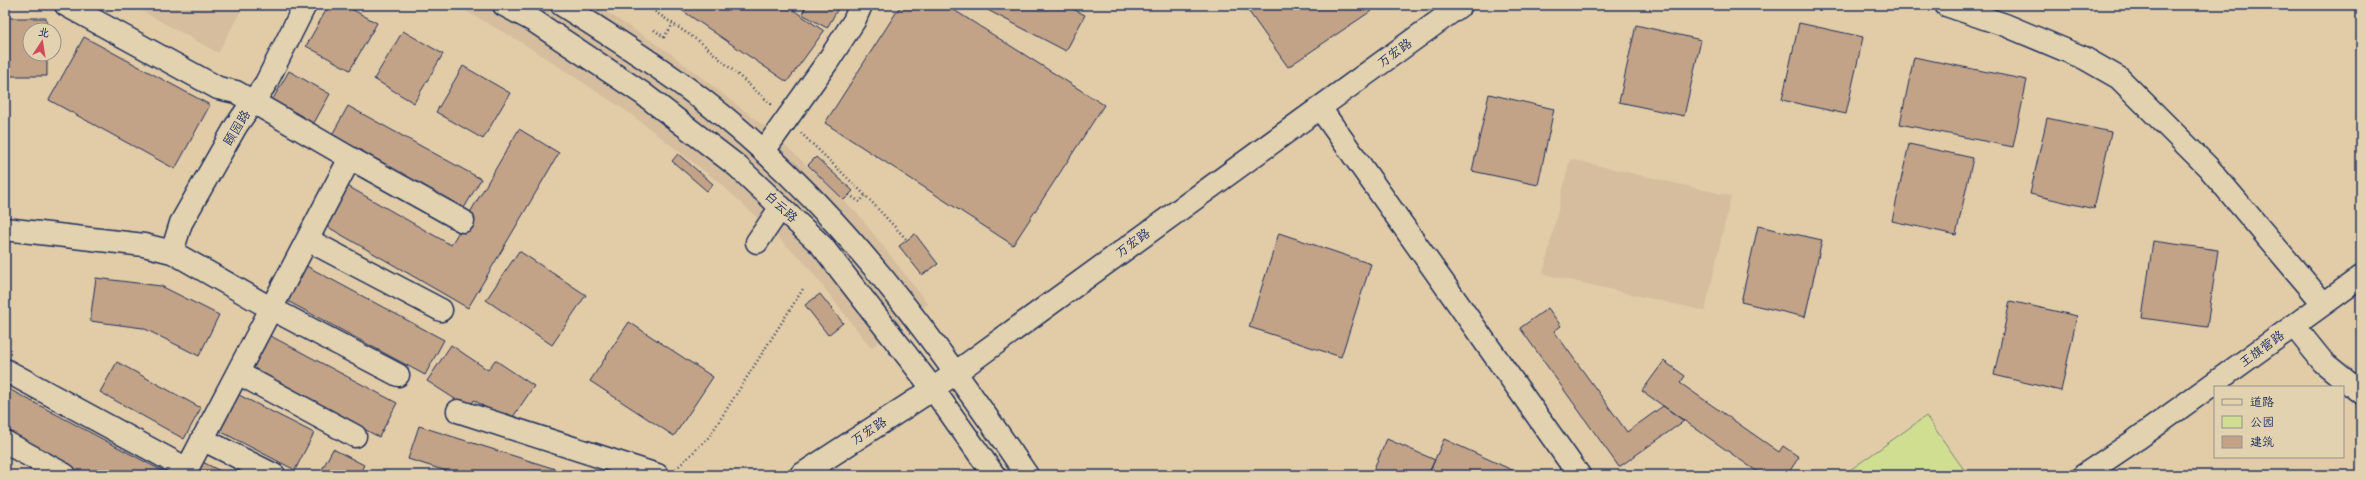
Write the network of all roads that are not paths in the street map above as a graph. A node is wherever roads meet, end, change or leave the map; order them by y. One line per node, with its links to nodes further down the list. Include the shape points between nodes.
1 (66, 5): 8 (street, via 218,88 236,92)
2 (305, 5): 8 (street, 颐园路, via 266,82)
3 (504, 5): 12 (street, 白云路, via 534,21 642,93 737,166)
4 (562, 5): 10 (street, via 662,69)
5 (861, 5): 10 (street, via 832,55)
6 (1461, 5): 9 (street, 万宏路)
7 (1946, 5): 19 (street, via 2004,25 2084,58 2119,78 2208,167)
8 (253, 102): 11 (street); 17 (street, 颐园路, via 236,126 180,223)
9 (1320, 108): 24 (street, 万宏路); 40 (street)
10 (764, 151): 24 (street, via 806,191 848,237)
11 (350, 158): 13 (street); 15 (street)
12 (781, 206): 16 (street); 27 (street, 白云路, via 822,246)
13 (463, 221)
14 (5, 229): 17 (street, via 144,245)
15 (308, 240): 20 (street); 21 (street)
16 (757, 242)
17 (172, 252): 20 (street)
18 (2361, 277): 19 (street, 王旗营路)
19 (2323, 303): 22 (street, 王旗营路)
20 (272, 309): 25 (street); 26 (street)
21 (441, 310)
22 (2294, 326): 28 (street, via 2323,362); 41 (street, 王旗营路)
23 (5, 370): 33 (street)
24 (956, 372): 27 (street, 万宏路); 39 (street)
25 (238, 373): 30 (street); 31 (street)
26 (398, 375)
27 (933, 389): 37 (street, 万宏路); 38 (street, 白云路)
28 (2361, 393)
29 (458, 411): 34 (street)
30 (355, 436)
31 (202, 439): 33 (street); 36 (street)
32 (5, 442): 35 (street)
33 (185, 472)
34 (666, 472)
35 (65, 475)
36 (274, 475)
37 (801, 475)
38 (994, 475)
39 (1028, 475)
40 (1579, 475)
41 (2084, 475)

